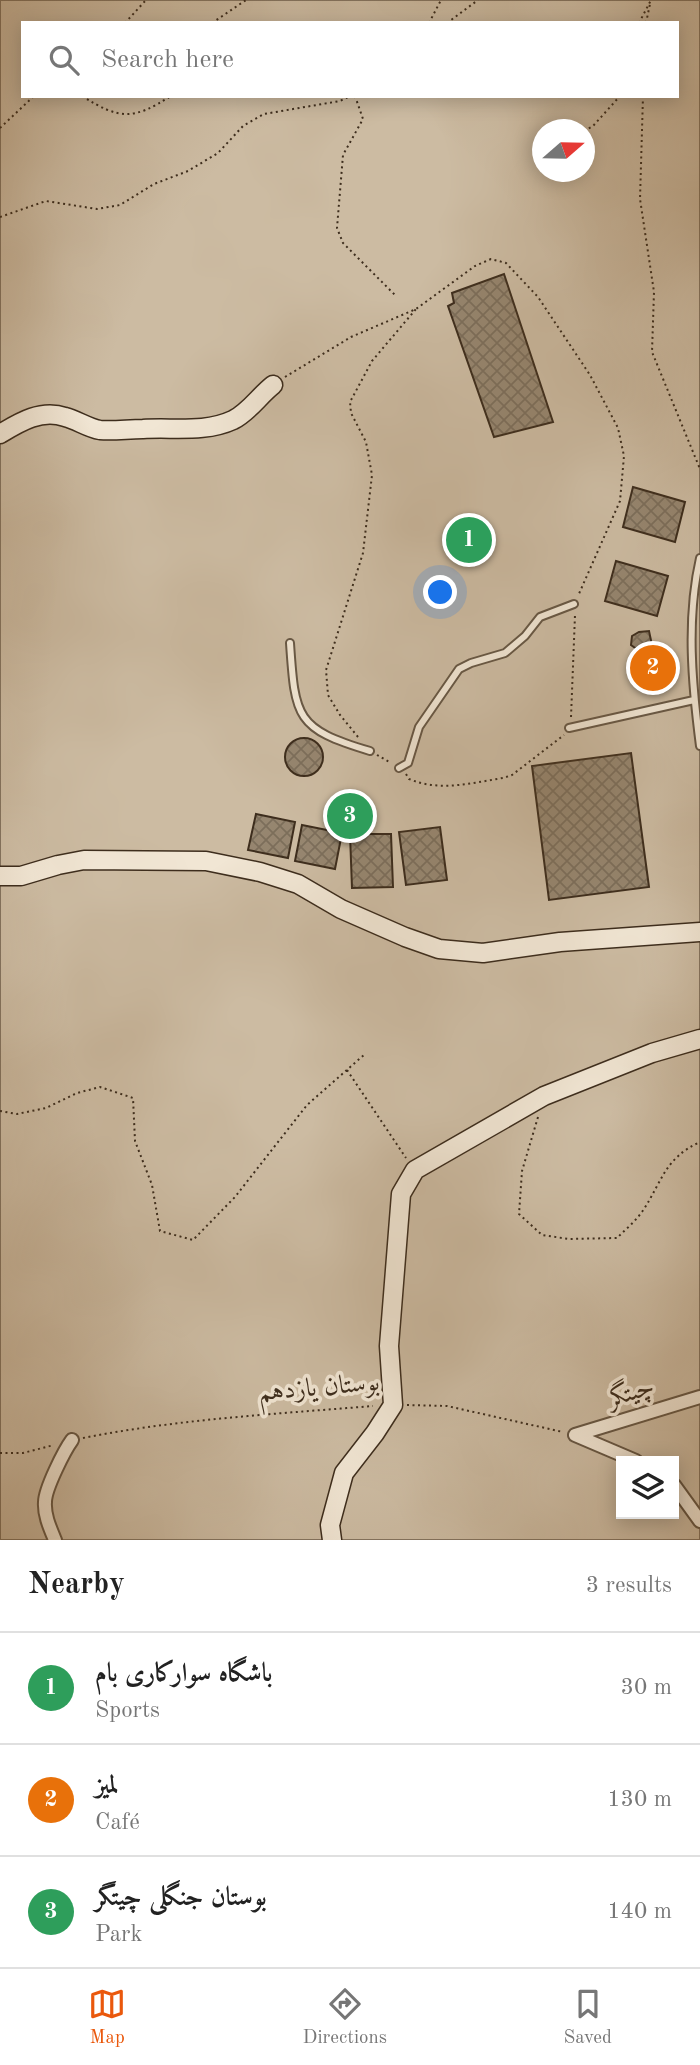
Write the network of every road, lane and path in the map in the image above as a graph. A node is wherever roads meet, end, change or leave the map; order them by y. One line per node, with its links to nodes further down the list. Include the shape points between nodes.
1 (146, 0): 6 (path)
2 (246, 0): 7 (path)
3 (441, 0): 8 (path)
4 (478, 0): 9 (path)
5 (651, 0): 10 (path); 11 (path)
6 (127, 21)
7 (215, 21)
8 (430, 21)
9 (450, 21)
10 (640, 21)
11 (646, 21)
12 (32, 98): 20 (path)
13 (86, 98): 14 (path, via 117,115 147,111)
14 (168, 98)
15 (346, 98): 21 (path, via 264,114 243,126 218,153 120,205 97,209 46,201)
16 (356, 98): 22 (path, via 363,119 343,155 337,228 343,243)
17 (618, 98): 19 (path)
18 (643, 98): 26 (path, via 640,200 654,292 652,352)
19 (595, 124)
20 (0, 128)
21 (0, 217)
22 (396, 296)
23 (416, 309): 24 (path, via 351,337); 28 (path, via 475,266 491,259 506,263 538,297 590,375 618,428 624,456 620,501); 33 (path, via 372,361 350,402 366,442 372,475 363,553 326,670 328,695)
24 (273, 385): 25 (street, via 246,413 204,429 96,429 50,414 22,421)
25 (0, 434)
26 (700, 469)
27 (700, 558): 30 (lane, via 691,614)
28 (574, 604): 31 (path); 34 (lane, via 540,617 505,653 459,669 419,727 408,763)
29 (290, 643): 33 (lane, via 300,713 333,740)
30 (694, 700): 31 (lane); 32 (lane)
31 (569, 728): 34 (path, via 503,778 423,785)
32 (700, 746)
33 (370, 751): 34 (path)
34 (399, 768)
35 (0, 876): 36 (street, via 21,876 84,860 206,861 298,884 341,909 439,949 483,953 560,942)
36 (700, 932)
37 (700, 1039): 40 (street)
38 (365, 1054): 39 (path)
39 (347, 1070): 41 (path, via 307,1105 235,1197 193,1240 160,1231 152,1185 135,1141 133,1098 100,1087 46,1108 17,1114); 43 (path)
40 (544, 1096): 42 (path, via 522,1171 519,1214 542,1235 617,1238 643,1211 664,1170); 43 (street)
41 (0, 1111)
42 (700, 1142)
43 (415, 1170): 47 (street, via 401,1194 389,1346)
44 (700, 1388): 46 (street)
45 (700, 1397): 46 (street, چیتگر)
46 (684, 1401): 48 (street, چیتگر)
47 (393, 1405): 48 (path, بوستان یازدهم, via 447,1406); 49 (path, بوستان یازدهم, via 196,1421); 55 (street, via 344,1473 330,1525)
48 (575, 1435): 51 (street)
49 (72, 1440): 50 (path, بوستان یازدهم, via 23,1453); 54 (street, via 45,1500)
50 (0, 1453)
51 (624, 1456)
52 (679, 1492): 53 (street)
53 (700, 1521)
54 (55, 1540)
55 (332, 1540)

